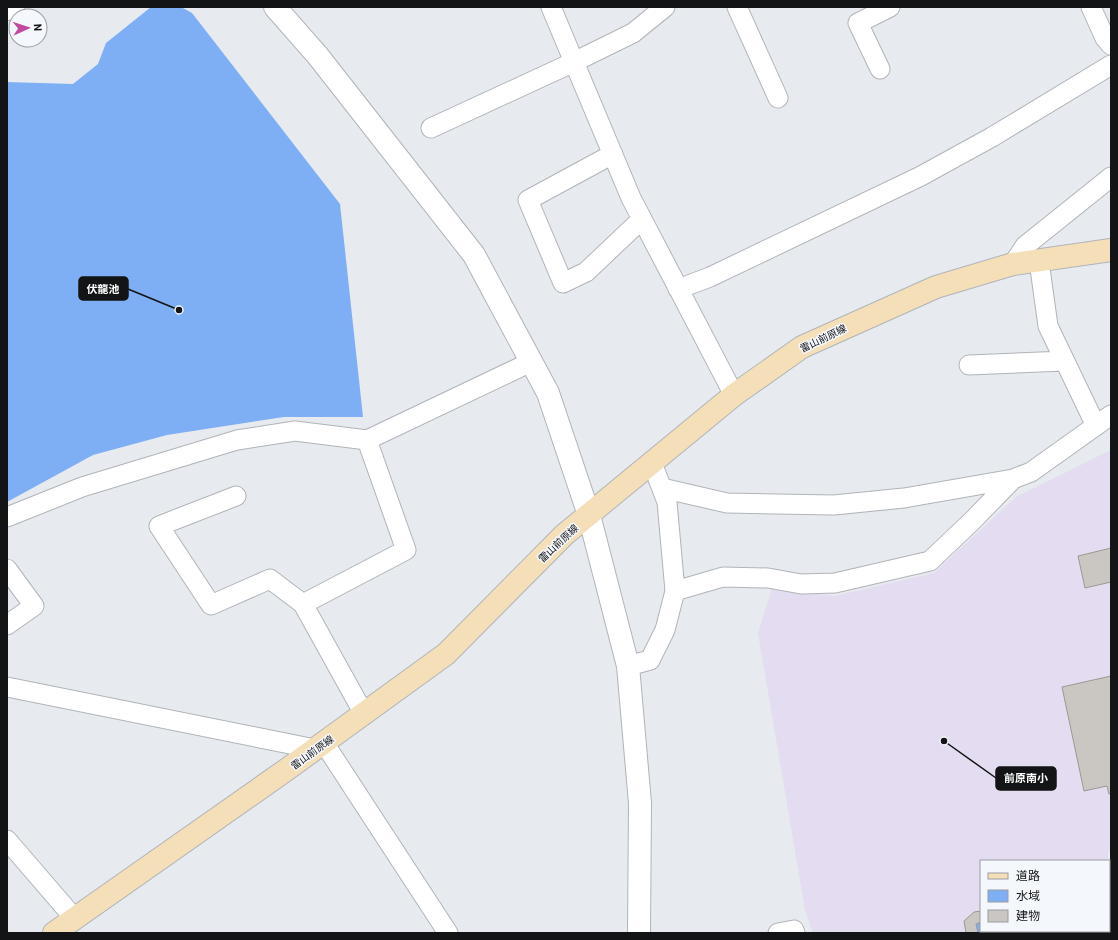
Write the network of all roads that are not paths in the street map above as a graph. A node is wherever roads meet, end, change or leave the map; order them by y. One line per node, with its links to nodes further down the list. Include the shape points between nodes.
1 (13, 7): 8 (street)
2 (275, 7): 23 (street, via 318,56 474,255)
3 (551, 7): 10 (street)
4 (665, 7): 10 (street, via 633,33)
5 (737, 7): 13 (street)
6 (890, 7): 12 (street, via 858,23)
7 (1091, 7): 9 (street, via 1105,38)
8 (7, 8)
9 (1111, 45)
10 (574, 62): 14 (street); 15 (street)
11 (1111, 66): 21 (street, via 921,176 710,277)
12 (880, 69)
13 (778, 98)
14 (431, 128)
15 (613, 154): 17 (street); 17 (street, via 528,200 563,283 586,272)
16 (1111, 177): 20 (street, via 1025,246)
17 (642, 219): 21 (street)
18 (1111, 250): 19 (main road, 雷山前原線)
19 (1039, 260): 20 (main road, 雷山前原線); 22 (street, via 1048,326)
20 (1013, 264): 25 (main road, 雷山前原線, via 936,287 802,347)
21 (678, 289): 25 (street)
22 (1064, 361): 24 (street); 27 (street)
23 (531, 362): 28 (street); 33 (street, via 548,393)
24 (969, 364)
25 (734, 395): 29 (main road, 雷山前原線)
26 (1111, 415): 27 (street)
27 (1096, 426): 30 (street, via 1030,472)
28 (367, 440): 34 (street, via 295,432 237,440 82,487); 37 (street, via 406,550)
29 (652, 463): 31 (street); 33 (main road, 雷山前原線)
30 (1013, 480): 31 (street, via 904,498 834,505 727,503); 36 (street, via 930,561 835,582 801,584 768,578 724,577)
31 (662, 488): 36 (street, via 667,502)
32 (236, 496): 37 (street, via 159,526 211,605 270,579)
33 (589, 515): 39 (street); 41 (main road, 雷山前原線, via 564,535 446,654)
34 (7, 517)
35 (7, 569): 38 (street, via 34,606)
36 (675, 591): 39 (street, via 665,630 650,660)
37 (303, 604): 41 (street)
38 (7, 625)
39 (628, 666): 47 (street, via 640,803)
40 (7, 687): 42 (street)
41 (364, 714): 42 (main road, 雷山前原線)
42 (320, 746): 44 (main road, 雷山前原線); 46 (street)
43 (7, 840): 44 (street)
44 (75, 919): 45 (main road, 雷山前原線)
45 (54, 933)
46 (448, 933)
47 (639, 933)
48 (778, 933): 49 (street, via 794,930)
49 (795, 933)

